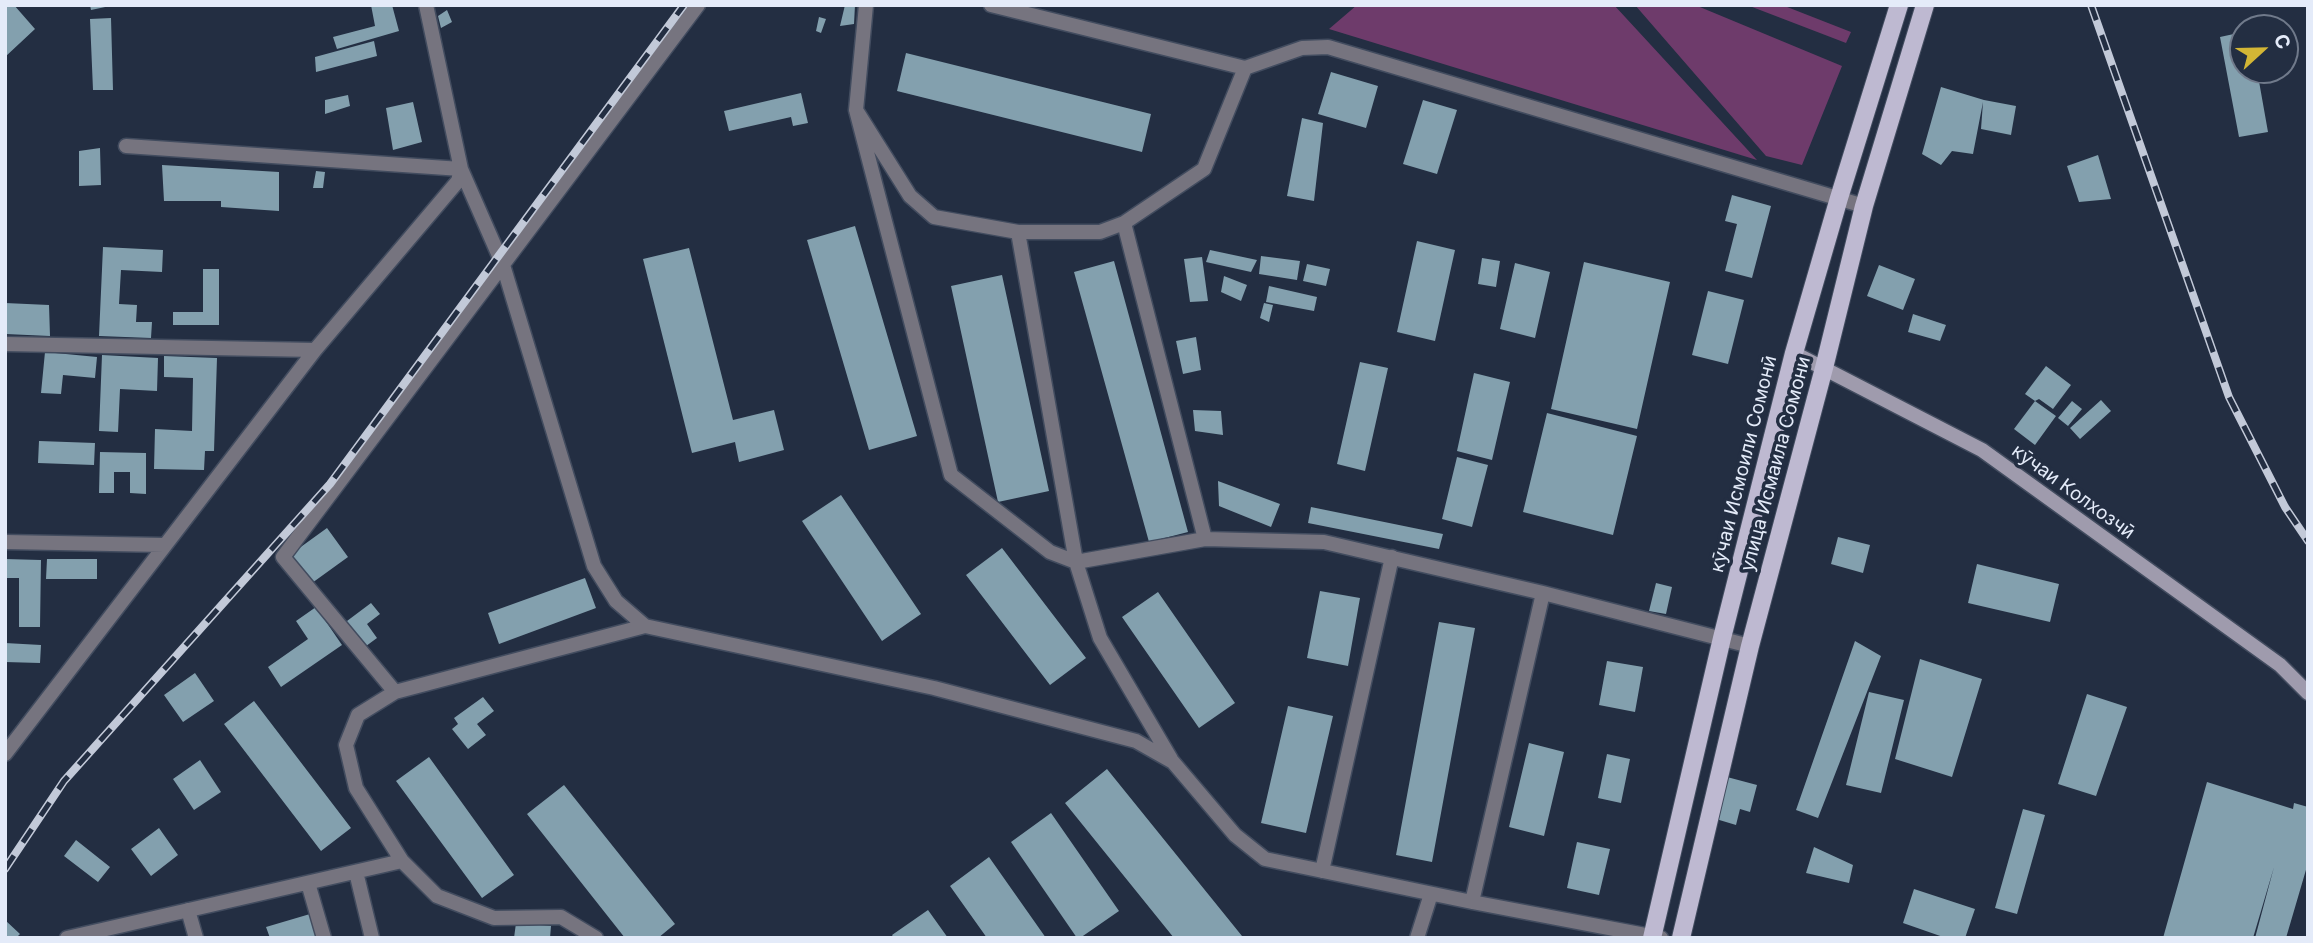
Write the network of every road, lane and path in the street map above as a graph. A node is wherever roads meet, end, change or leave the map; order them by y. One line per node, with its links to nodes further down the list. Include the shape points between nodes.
1 (426, 5): 10 (street)
2 (698, 5): 15 (street)
3 (866, 5): 8 (street)
4 (991, 5): 7 (street)
5 (1899, 5): 11 (main road, кӯчаи Исмоили Сомонӣ)
6 (1925, 5): 12 (main road, улица Исмаила Сомони)
7 (1245, 68): 11 (street, via 1302,48 1328,47); 13 (street, via 1204,169)
8 (856, 110): 14 (street, via 910,196 934,217); 24 (street, via 951,475 1050,552)
9 (126, 146): 10 (street)
10 (461, 169): 15 (street); 17 (street, via 458,181)
11 (1839, 198): 12 (street); 18 (main road, кӯчаи Исмоили Сомонӣ)
12 (1864, 206): 19 (main road, улица Исмаила Сомони)
13 (1124, 223): 14 (street, via 1100,232); 20 (street)
14 (1017, 232): 24 (street)
15 (503, 265): 26 (street, via 594,566 616,601); 29 (street, via 283,557)
16 (5, 344): 17 (street)
17 (315, 350): 22 (street)
18 (1794, 353): 19 (main road, кӯчаи Колхозчӣ); 27 (main road, кӯчаи Исмоили Сомонӣ)
19 (1824, 368): 28 (main road, улица Исмаила Сомони); 30 (main road, кӯчаи Колхозчӣ, via 1982,450 2280,665)
20 (1205, 539): 23 (street, via 1324,542); 24 (street)
21 (5, 542): 22 (street)
22 (164, 545): 31 (street)
23 (1392, 557): 25 (street); 34 (street)
24 (1076, 562): 32 (street, via 1100,638)
25 (1544, 593): 27 (street); 38 (street)
26 (645, 626): 29 (street); 32 (street, via 934,688 1136,741)
27 (1722, 638): 28 (street); 41 (main road, кӯчаи Исмоили Сомонӣ)
28 (1750, 646): 48 (main road, улица Исмаила Сомони)
29 (395, 692): 33 (street, via 358,715 346,745 356,788)
30 (2308, 693)
31 (7, 748)
32 (1173, 762): 34 (street, via 1234,835 1265,859)
33 (402, 860): 35 (street); 46 (street, via 437,896 495,918 561,917)
34 (1322, 871): 37 (street)
35 (356, 872): 36 (street); 45 (street)
36 (308, 883): 39 (street); 44 (street)
37 (1431, 894): 38 (street); 47 (street)
38 (1472, 902): 41 (street)
39 (188, 910): 40 (street); 43 (street)
40 (97, 934): 42 (street)
41 (1655, 937)
42 (67, 938)
43 (196, 938)
44 (324, 938)
45 (373, 938)
46 (596, 938)
47 (1417, 938)
48 (1681, 938)

